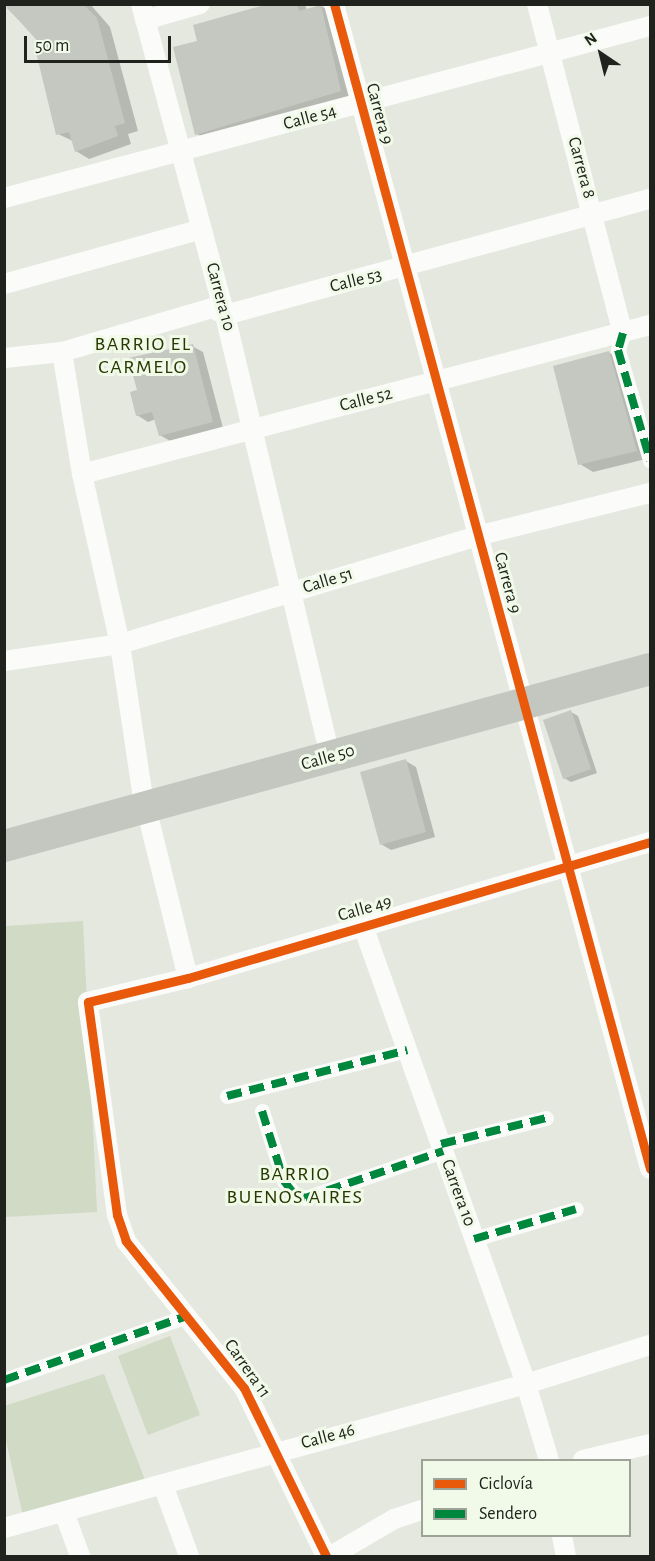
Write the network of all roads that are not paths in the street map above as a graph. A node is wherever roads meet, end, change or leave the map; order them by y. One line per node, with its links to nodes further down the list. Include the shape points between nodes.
1 (200, 4): 4 (street)
2 (334, 4): 7 (street, Carrera 9)
3 (537, 4): 6 (street, Carrera 8)
4 (143, 12): 8 (street, Carrera 10)
5 (651, 26): 6 (street, Calle 54)
6 (549, 52): 7 (street, Calle 54); 11 (street, Carrera 8)
7 (359, 105): 8 (street, Calle 54); 13 (street, Carrera 9)
8 (180, 152): 9 (street, Calle 54); 12 (street, Carrera 10)
9 (4, 198)
10 (651, 199): 11 (street, Calle 53)
11 (593, 214): 13 (street, Calle 53); 17 (street, Carrera 8)
12 (202, 229): 14 (street); 15 (street, Carrera 10)
13 (404, 268): 15 (street, Calle 53); 20 (street, Carrera 9)
14 (4, 284)
15 (225, 315): 18 (street, Calle 53, via 212,309); 21 (street, Carrera 10)
16 (651, 325): 17 (street, Calle 52)
17 (623, 333): 20 (street, Calle 52); 22 (street, via 618,350)
18 (62, 352): 19 (street, Calle 53); 23 (street)
19 (4, 358)
20 (436, 383): 21 (street, Calle 52); 25 (street, Carrera 9)
21 (252, 429): 23 (street, Calle 52); 26 (street, Carrera 10)
22 (651, 460)
23 (82, 474): 27 (street)
24 (651, 493): 25 (street, Calle 51)
25 (477, 536): 26 (street, Calle 51); 31 (street, Carrera 9)
26 (294, 592): 27 (street, Calle 51); 32 (street)
27 (120, 644): 29 (street, Calle 51); 33 (street)
28 (651, 652): 31 (main road, Calle 50)
29 (4, 662)
30 (651, 669): 31 (main road, Calle 50)
31 (520, 696): 32 (main road, Calle 50); 33 (main road, Calle 50); 37 (street, Carrera 9)
32 (327, 739): 33 (main road, Calle 50)
33 (144, 800): 34 (main road, Calle 50); 36 (main road, Calle 50); 39 (street)
34 (4, 827)
35 (651, 842): 37 (street, Calle 49)
36 (4, 846)
37 (571, 865): 38 (street, Calle 49); 46 (street, Carrera 9)
38 (363, 926): 39 (street, Calle 49); 41 (street, Carrera 10)
39 (188, 978): 40 (street, Calle 49)
40 (88, 1002): 49 (street, Carrera 11, via 117,1215 126,1242)
41 (407, 1050): 42 (street); 45 (street, Carrera 10)
42 (227, 1096)
43 (262, 1110): 45 (street, via 284,1181 294,1194 305,1198)
44 (546, 1118): 45 (street)
45 (442, 1148): 48 (street, Carrera 10)
46 (651, 1169)
47 (576, 1209): 48 (street)
48 (474, 1239): 52 (street, Carrera 10)
49 (187, 1316): 51 (street); 54 (street, Carrera 11, via 244,1388)
50 (651, 1345): 52 (street, Calle 46)
51 (4, 1380)
52 (526, 1384): 54 (street, Calle 46); 55 (street, Carrera 10)
53 (651, 1444): 56 (street)
54 (277, 1450): 57 (street, Calle 46); 64 (street, Carrera 11)
55 (548, 1459)
56 (591, 1459)
57 (163, 1485): 59 (street, Calle 46); 63 (street)
58 (421, 1511): 65 (street, via 394,1519)
59 (64, 1512): 60 (street, Calle 46); 62 (street)
60 (4, 1528)
61 (562, 1537): 66 (street)
62 (80, 1557)
63 (189, 1557)
64 (326, 1557)
65 (331, 1557)
66 (566, 1557)

